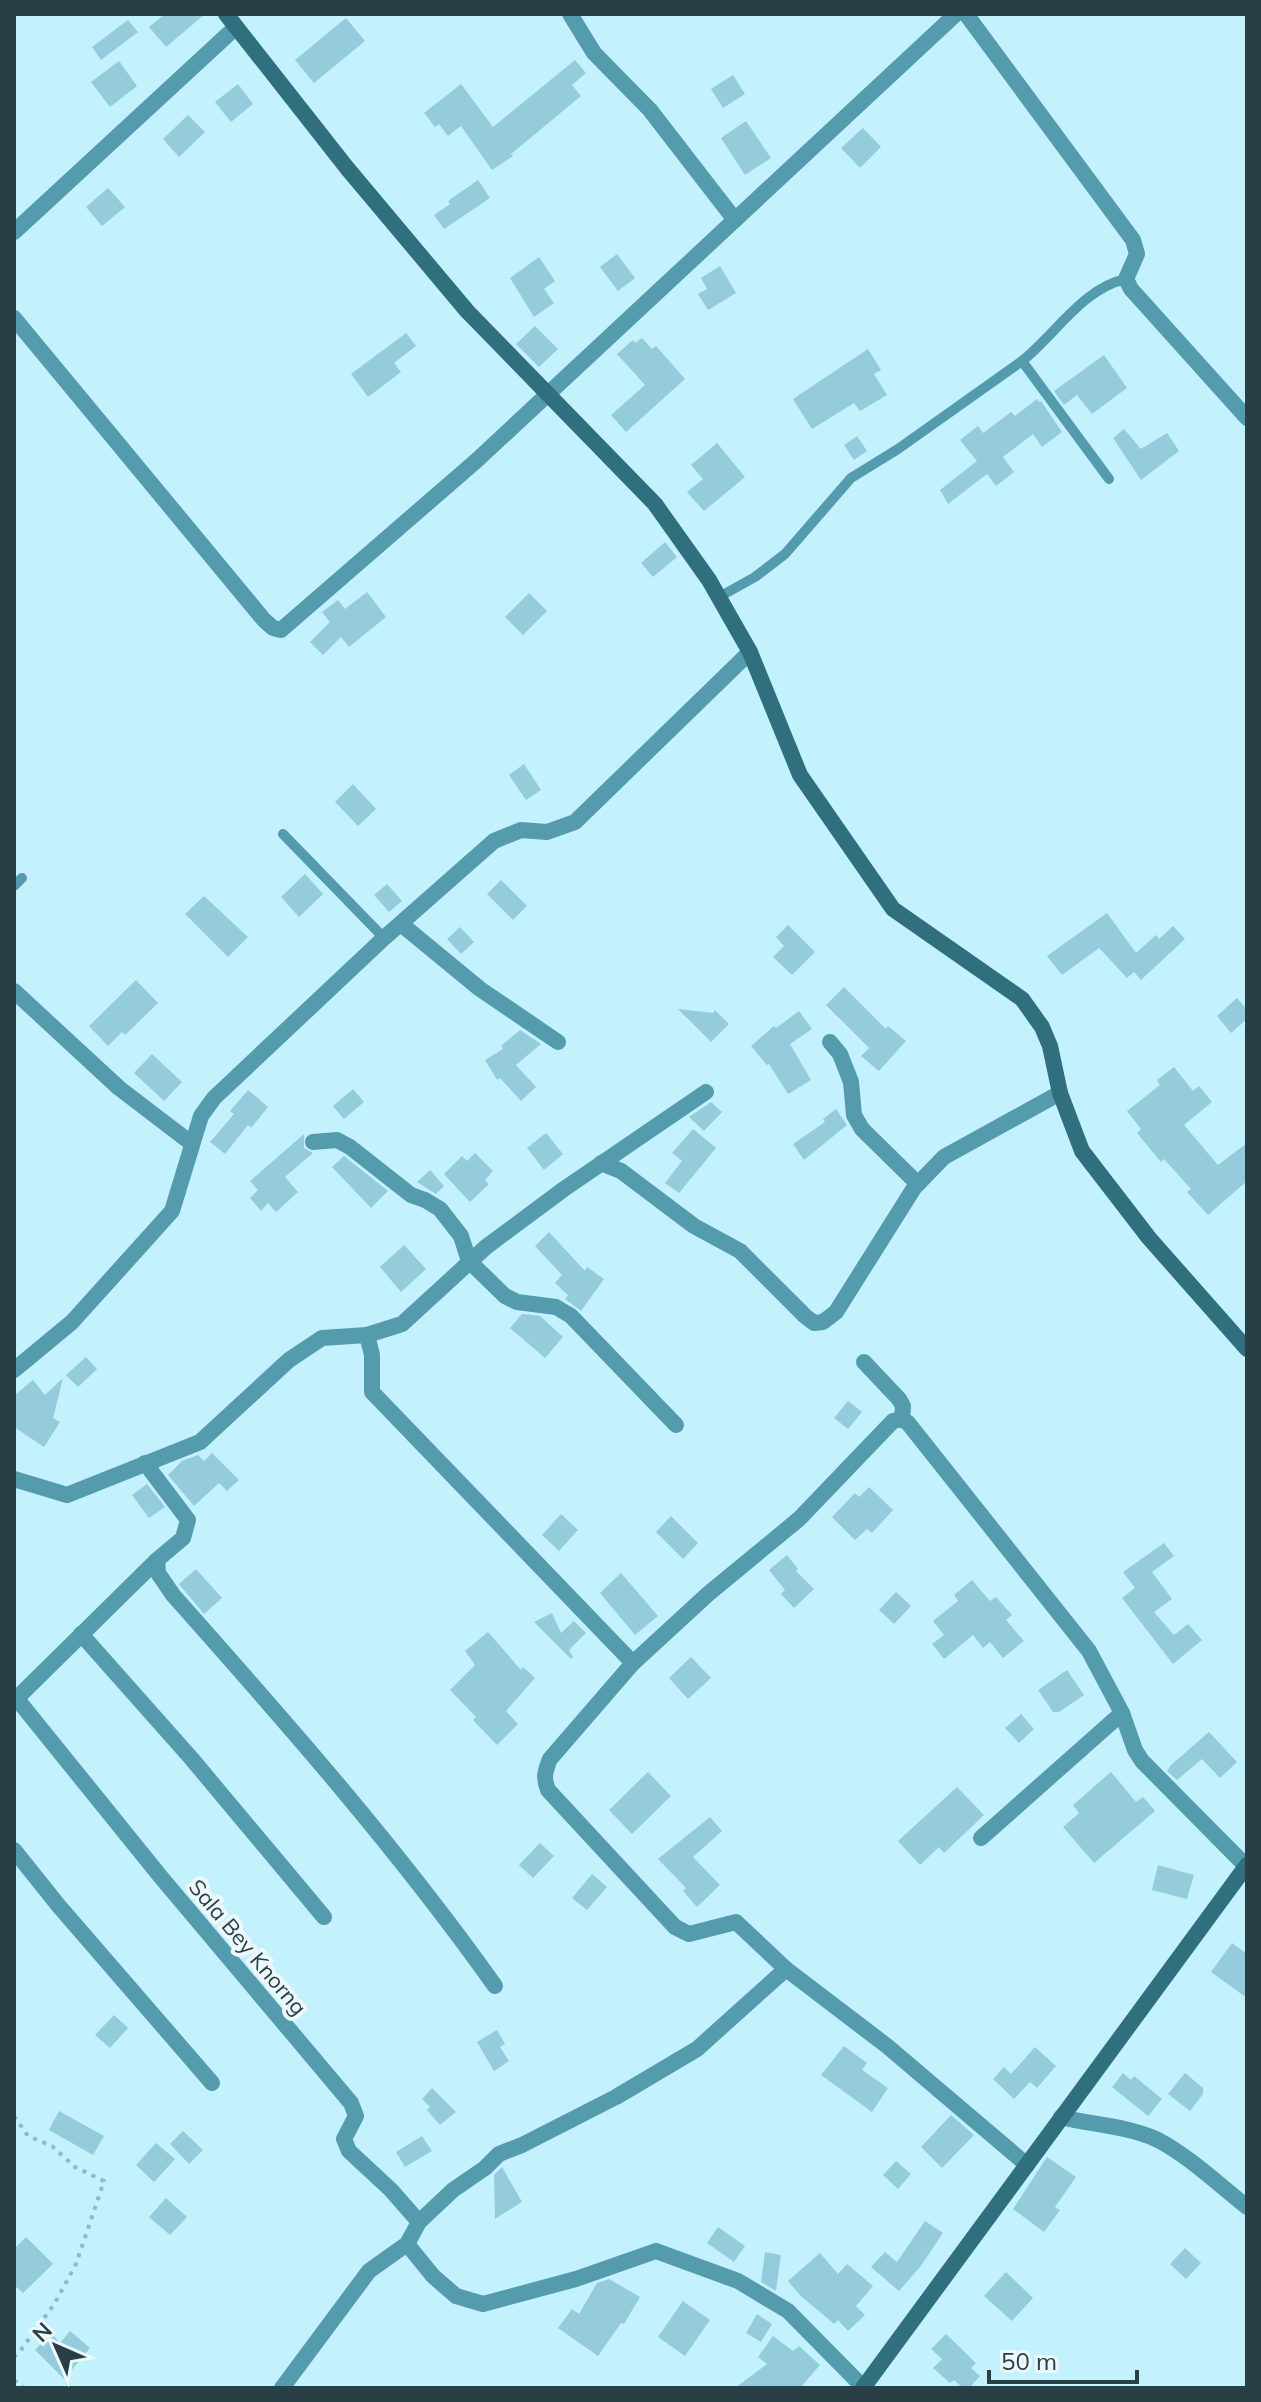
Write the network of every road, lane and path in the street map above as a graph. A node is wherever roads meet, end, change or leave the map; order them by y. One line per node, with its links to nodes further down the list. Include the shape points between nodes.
1 (570, 14): 5 (street, via 594,53 650,110)
2 (956, 14): 5 (street)
3 (966, 14): 7 (street, via 1133,240 1137,254)
4 (231, 21): 6 (street); 10 (street, via 467,311)
5 (735, 220): 10 (street)
6 (14, 232)
7 (1126, 279): 9 (lane, via 1100,287); 11 (street)
8 (14, 318): 10 (street, via 264,620 281,630)
9 (1022, 361): 12 (lane); 13 (lane, via 851,478 785,554)
10 (549, 393): 13 (street, via 655,504)
11 (1247, 418)
12 (1109, 479)
13 (719, 597): 14 (street)
14 (750, 652): 16 (street, via 575,822 547,832 521,830 494,841); 22 (street, via 800,775 893,909 1022,999 1050,1046)
15 (283, 834): 17 (lane)
16 (401, 924): 17 (street); 19 (street, via 480,989)
17 (384, 938): 24 (street, via 214,1098)
18 (14, 991): 24 (street, via 119,1088)
19 (558, 1042)
20 (830, 1042): 26 (street, via 851,1082 854,1115 862,1129)
21 (706, 1092): 25 (street)
22 (1060, 1093): 26 (street, via 944,1157); 29 (street, via 1082,1151 1149,1238)
23 (313, 1142): 27 (street, via 337,1140 411,1195 440,1209 461,1236)
24 (191, 1143): 31 (street, via 172,1211 72,1322)
25 (601, 1163): 26 (street, via 740,1251 814,1323 836,1312); 27 (street)
26 (918, 1184)
27 (469, 1261): 28 (street, via 402,1324); 33 (street, via 505,1296 571,1316)
28 (367, 1335): 34 (street, via 322,1338 289,1360 200,1442); 38 (street, via 372,1392)
29 (1247, 1349)
30 (864, 1362): 32 (street, via 899,1399)
31 (14, 1370)
32 (902, 1419): 38 (street, via 893,1421 799,1519); 40 (street, via 1075,1632)
33 (676, 1425)
34 (145, 1463): 35 (street, via 67,1495); 36 (street, via 188,1520 183,1538)
35 (14, 1479)
36 (157, 1560): 37 (street); 46 (street, via 158,1573 173,1595 328,1772)
37 (81, 1634): 39 (street); 44 (street)
38 (633, 1663): 45 (street, via 550,1759 544,1780 548,1790 675,1927 689,1934 736,1922)
39 (15, 1700): 52 (street, Sala Bey Knorng, via 351,2103 356,2116 344,2139 349,2151)
40 (1122, 1713): 41 (street); 43 (street, via 1142,1761)
41 (981, 1838)
42 (14, 1850): 47 (street)
43 (1247, 1865): 49 (street)
44 (324, 1917)
45 (786, 1969): 50 (street); 52 (street, via 697,2049 616,2097 499,2154)
46 (495, 1986)
47 (212, 2083)
48 (14, 2116): 54 (path, via 28,2136 104,2181 76,2264 55,2303)
49 (1061, 2117): 50 (street); 51 (street, via 1158,2140)
50 (1027, 2165): 58 (street)
51 (1247, 2207)
52 (419, 2222): 53 (street)
53 (407, 2244): 57 (street, via 369,2271); 58 (street, via 456,2296 483,2304 656,2251 738,2281 788,2311)
54 (14, 2356)
55 (14, 2380): 56 (path)
56 (24, 2388)
57 (282, 2388)
58 (863, 2388)

